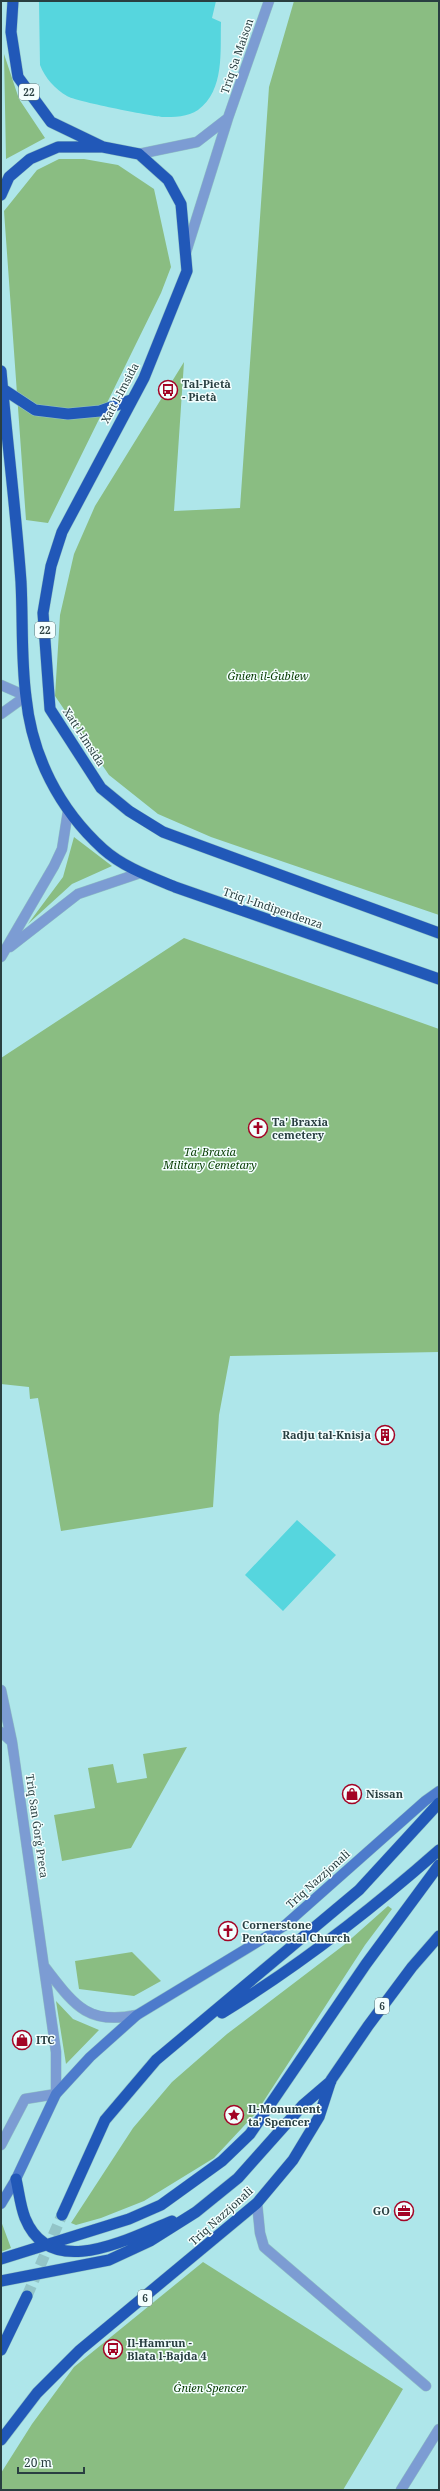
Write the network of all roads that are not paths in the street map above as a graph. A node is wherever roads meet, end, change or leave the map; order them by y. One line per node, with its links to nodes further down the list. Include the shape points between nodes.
1 (13, 1): 4 (highway, 22, via 11,32 18,76 51,122)
2 (269, 1): 3 (street, Triq Sa Maison)
3 (228, 118): 5 (street, via 197,142); 7 (street, Triq Sa Maison)
4 (102, 148): 5 (highway, 22); 6 (highway, via 58,147 30,159 9,177)
5 (139, 154): 7 (highway, Xatt l-Imsida / 22, via 168,180 181,204)
6 (1, 195)
7 (186, 252): 10 (highway, Xatt l-Imsida / 22, via 187,271 144,378)
8 (1, 371): 9 (highway, 22)
9 (3, 389): 10 (highway, via 35,410 68,414 100,411); 12 (highway, 22, via 20,581)
10 (131, 400): 16 (highway, Xatt l-Imsida / 22, via 62,532 51,566 43,613 50,709 101,788 129,811 163,832)
11 (1, 685): 12 (street)
12 (26, 696): 13 (street); 14 (highway, 22, via 30,723 49,781)
13 (1, 714)
14 (68, 811): 15 (highway, Triq l-Indipendenza / 22, via 104,850); 17 (street, via 62,849)
15 (140, 873): 17 (street, via 78,894); 18 (highway, Triq l-Indipendenza)
16 (439, 932)
17 (3, 954)
18 (439, 979)
19 (1, 1690): 21 (street, Triq San Ġorġ Preca)
20 (1, 1732): 21 (street)
21 (12, 1742): 27 (street, Triq San Ġorġ Preca)
22 (439, 1791): 28 (main road, Triq Nazzjonali, via 284,1926)
23 (439, 1803): 29 (highway, via 359,1890)
24 (439, 1850): 29 (highway, via 377,1905 272,1982)
25 (439, 1865): 38 (highway, via 366,1964 250,2134 222,2161 161,2205 130,2219)
26 (439, 1936): 30 (highway, Triq Nazzjonali / 6, via 412,1967)
27 (44, 1966): 28 (street, via 80,2008 98,2017 121,2018); 31 (street, Triq San Ġorġ Preca, via 56,2052)
28 (137, 2015): 31 (main road, Triq Nazzjonali, via 90,2057)
29 (193, 2030): 37 (highway, via 156,2060 105,2120)
30 (331, 2080): 34 (highway, Triq Nazzjonali / 6, via 320,2117 292,2160); 36 (highway, 6, via 303,2105 238,2178)
31 (56, 2094): 32 (street, via 25,2099); 33 (main road, Triq Nazzjonali)
32 (1, 2145)
33 (16, 2179): 35 (main road, Triq Nazzjonali); 38 (highway, 6, via 25,2218 41,2241)
34 (257, 2203): 43 (street, via 264,2247); 45 (highway, Triq Nazzjonali / 6, via 80,2350 37,2393)
35 (1, 2204)
36 (196, 2212): 38 (highway, 6, via 96,2251 57,2250); 40 (highway, 6, via 150,2241 109,2260)
37 (62, 2215)
38 (48, 2245): 39 (highway)
39 (1, 2259)
40 (1, 2281)
41 (27, 2296): 42 (highway)
42 (1, 2350)
43 (426, 2386)
44 (439, 2429): 46 (street)
45 (1, 2439)
46 (401, 2490)

